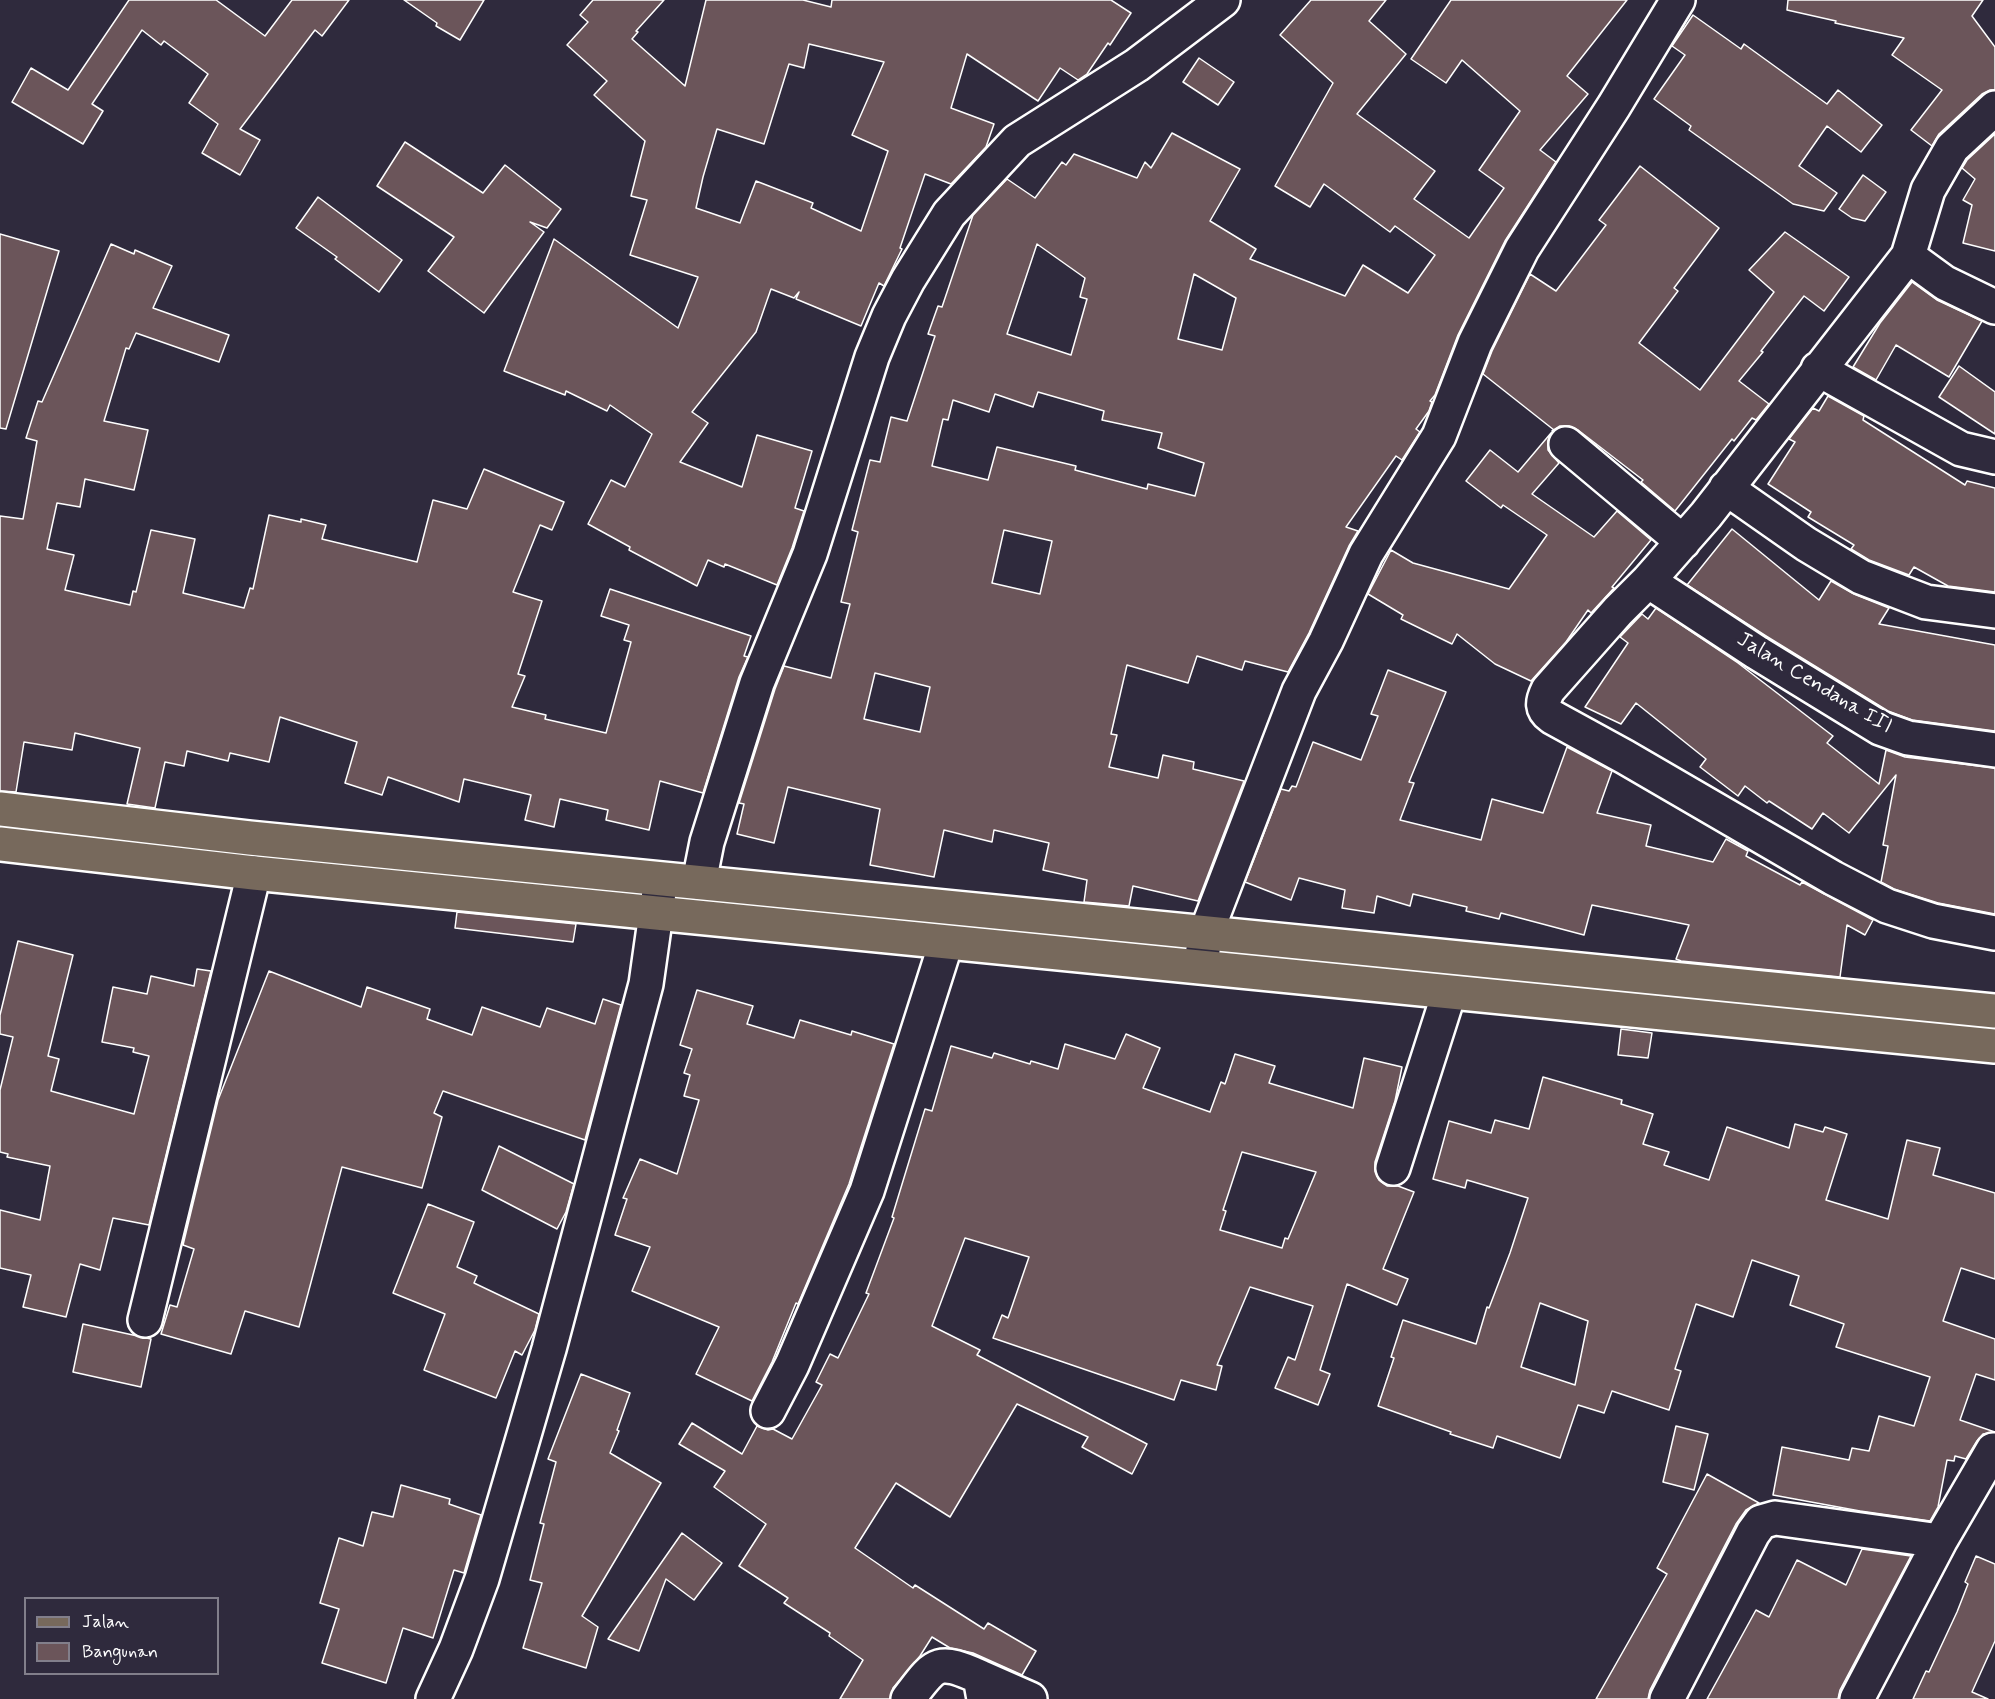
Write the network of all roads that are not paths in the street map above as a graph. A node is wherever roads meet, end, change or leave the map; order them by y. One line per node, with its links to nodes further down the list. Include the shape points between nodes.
1 (1223, 0): 18 (street, via 1137,65 1017,141 949,214 908,280 872,357 810,554 757,682 707,842)
2 (1678, 0): 20 (street, via 1522,249 1474,343 1439,436 1366,554 1299,691)
3 (1995, 108): 4 (street, via 1947,156 1928,190)
4 (1908, 256): 5 (street, via 1946,283); 6 (street)
5 (1995, 307)
6 (1818, 369): 8 (street, via 1961,449); 9 (street)
7 (1566, 444): 10 (street)
8 (1995, 457)
9 (1726, 488): 10 (street); 12 (street, via 1861,577 1926,602)
10 (1683, 542): 11 (street)
11 (1648, 581): 13 (street, Jalan Cendana III, via 1880,728 1908,738); 21 (street, via 1548,690 1543,707 1546,713 1887,906 1933,921)
12 (1995, 611)
13 (1995, 750)
14 (0, 809): 17 (main road)
15 (0, 844): 16 (main road)
16 (254, 873): 19 (main road); 28 (street)
17 (661, 878): 18 (main road); 19 (street)
18 (699, 882): 20 (main road)
19 (653, 926): 22 (main road); 33 (street, via 646,984 549,1349 485,1567 456,1649)
20 (1206, 933): 23 (street); 25 (main road)
21 (1995, 933)
22 (946, 943): 23 (main road); 29 (street, via 867,1191 792,1365)
23 (1200, 968): 24 (main road)
24 (1449, 993): 26 (main road); 27 (street)
25 (1995, 1011)
26 (1995, 1046)
27 (1393, 1168)
28 (145, 1320)
29 (768, 1411)
30 (1993, 1450): 31 (street)
31 (1940, 1541): 36 (street, via 1775,1518 1761,1522); 37 (street)
32 (982, 1688): 34 (street, via 961,1669 939,1665 930,1670); 35 (street)
33 (433, 1699)
34 (908, 1699)
35 (1030, 1699)
36 (1667, 1699)
37 (1857, 1699)

